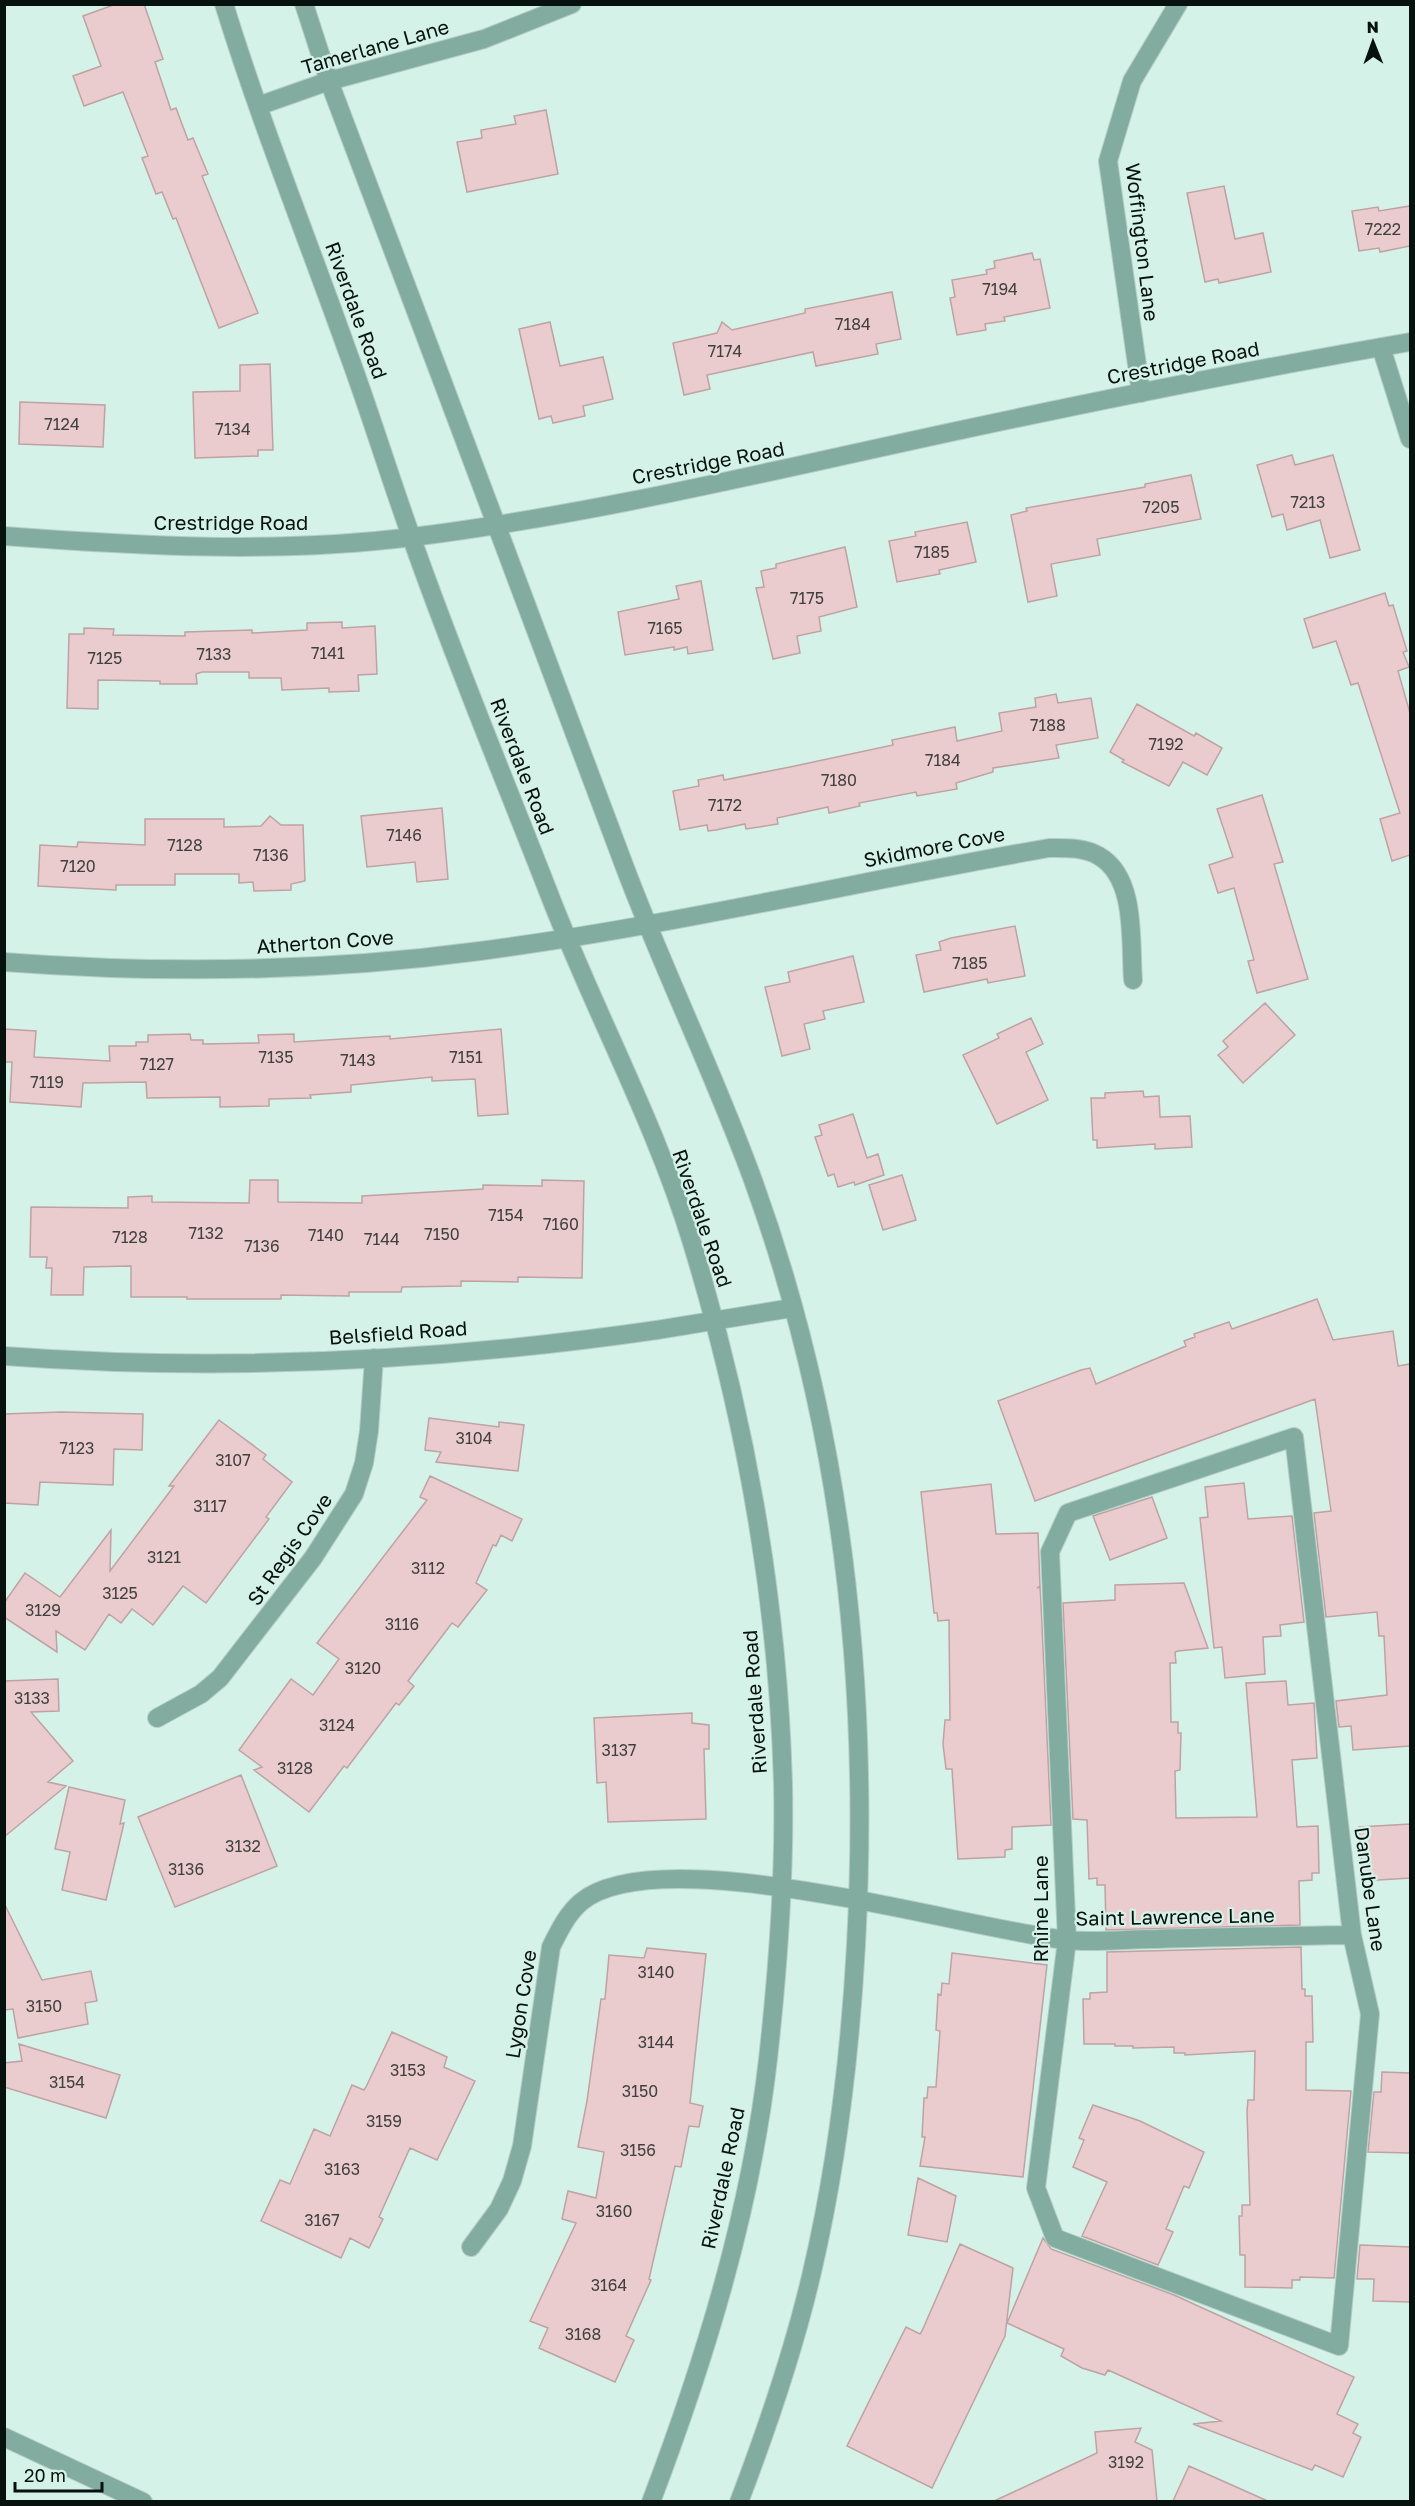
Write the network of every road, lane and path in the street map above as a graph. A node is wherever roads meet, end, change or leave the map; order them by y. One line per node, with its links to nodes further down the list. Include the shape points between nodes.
1 (224, 4): 6 (street, Riverdale Road)
2 (303, 4): 5 (street)
3 (572, 4): 5 (street, Tamerlane Lane, via 484,39)
4 (1178, 4): 9 (street, Woffington Lane, via 1132,81 1108,161)
5 (329, 81): 6 (street, Tamerlane Lane); 11 (street)
6 (258, 106): 13 (street, Riverdale Road, via 368,406)
7 (1410, 342): 8 (street, Crestridge Road)
8 (1381, 347): 9 (street, Crestridge Road); 10 (street)
9 (1141, 393): 11 (street, Crestridge Road, via 661,495)
10 (1410, 439)
11 (496, 524): 13 (street, Crestridge Road); 14 (street)
12 (4, 536): 13 (street, Crestridge Road, via 238,546)
13 (411, 537): 15 (street, Riverdale Road)
14 (646, 926): 15 (street, Atherton Cove); 17 (street, Skidmore Cove, via 991,858 1049,848 1075,849 1097,855 1114,867 1123,886); 18 (street, via 754,1184)
15 (566, 938): 16 (street, Atherton Cove, via 468,952 301,967 166,969); 19 (street, Riverdale Road, via 601,1012 666,1172 690,1236)
16 (4, 962)
17 (1133, 980)
18 (792, 1308): 19 (street, Belsfield Road); 25 (street, via 837,1510 851,1609 861,1766)
19 (713, 1320): 21 (street, Belsfield Road, via 594,1337); 24 (street, Riverdale Road, via 738,1420 769,1607 783,1788)
20 (4, 1356): 21 (street, Belsfield Road, via 178,1363)
21 (374, 1358): 23 (street, St Regis Cove, via 364,1463 345,1512 220,1678 201,1694)
22 (1294, 1437): 26 (street, Danube Lane); 27 (street, Rhine Lane, via 1068,1513 1050,1552)
23 (157, 1718)
24 (781, 1889): 25 (street, Lygon Cove); 28 (street, Lygon Cove, via 684,1879 646,1880 601,1892 582,1901 569,1916 550,1947 522,2146 512,2181 499,2209); 32 (street, Riverdale Road, via 768,2060 755,2140 709,2331)
25 (859, 1899): 27 (street, Saint Lawrence Lane); 33 (street, via 845,2083 829,2190 791,2353)
26 (1352, 1935): 27 (street, Saint Lawrence Lane); 29 (street, Danube Lane, via 1370,2014)
27 (1067, 1940): 29 (street, Rhine Lane, via 1035,2188 1056,2238)
28 (471, 2247)
29 (1339, 2346)
30 (4, 2437): 31 (street)
31 (143, 2502)
32 (651, 2502)
33 (739, 2502)

